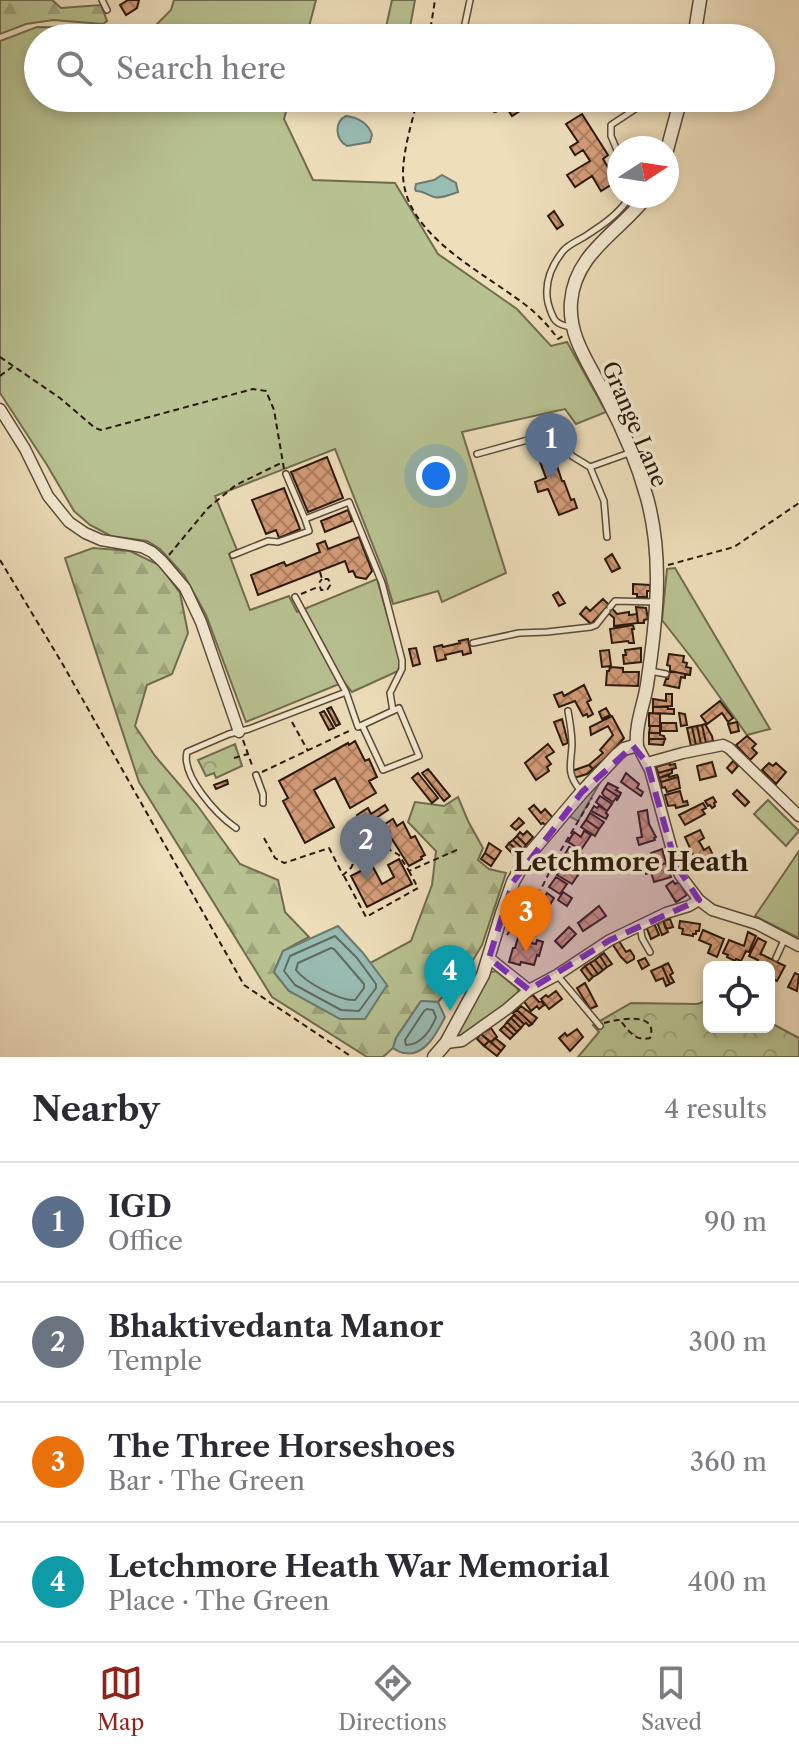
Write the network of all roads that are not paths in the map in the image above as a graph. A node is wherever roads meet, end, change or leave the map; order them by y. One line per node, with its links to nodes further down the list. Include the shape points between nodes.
1 (102, 0): 4 (lane)
2 (470, 0): 5 (lane)
3 (700, 0): 6 (street)
4 (107, 10)
5 (465, 24)
6 (696, 24)
7 (631, 112): 9 (lane, via 611,125)
8 (677, 112): 10 (street)
9 (611, 136)
10 (671, 136)
11 (622, 208): 13 (lane, via 564,249 549,274 551,313 557,323)
12 (635, 208): 13 (street, Grange Lane, via 583,262 570,303)
13 (573, 329): 15 (street, Grange Lane)
14 (0, 409): 31 (street, via 48,496 69,522 101,540 152,552 185,588)
15 (630, 453): 17 (lane); 23 (street, Grange Lane, via 647,499)
16 (477, 454): 17 (lane, via 553,433 562,437 572,456)
17 (590, 467): 20 (lane, via 604,501)
18 (286, 474): 19 (lane)
19 (305, 519): 21 (lane, via 309,531); 28 (lane, via 349,502 382,583 402,660 390,693)
20 (607, 537)
21 (233, 555)
22 (295, 597): 27 (lane)
23 (657, 602): 24 (lane, via 615,601 591,627); 25 (street, Grange Lane)
24 (473, 643)
25 (649, 671): 26 (lane); 32 (street, Grange Lane)
26 (666, 674)
27 (346, 692): 30 (lane); 31 (lane)
28 (393, 711): 30 (lane); 30 (lane, via 399,708 419,756 383,770)
29 (568, 711): 35 (lane, via 569,771)
30 (360, 726)
31 (239, 732): 38 (lane, via 190,749 185,759 197,787)
32 (637, 745): 33 (street); 35 (street, via 618,754)
33 (647, 763): 37 (street, via 723,745); 39 (street, via 676,865)
34 (256, 775): 36 (lane)
35 (582, 792): 44 (street, via 527,857 513,882)
36 (263, 803)
37 (799, 816)
38 (236, 828)
39 (699, 900): 40 (street); 41 (street)
40 (640, 925): 43 (lane); 46 (street)
41 (786, 938): 42 (street); 45 (lane)
42 (799, 946)
43 (650, 952)
44 (489, 958): 47 (street); 49 (street)
45 (776, 958)
46 (557, 975): 47 (street); 48 (lane)
47 (529, 990): 49 (street, via 462,1041)
48 (600, 1026)
49 (446, 1043): 50 (street)
50 (434, 1057)

